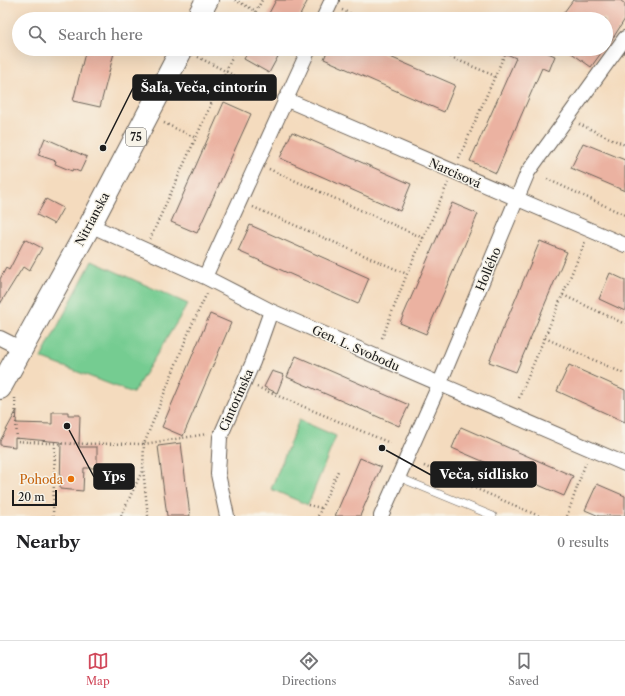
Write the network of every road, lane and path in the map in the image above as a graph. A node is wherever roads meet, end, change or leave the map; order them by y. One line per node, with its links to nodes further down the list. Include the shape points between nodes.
1 (207, 0): 6 (main road)
2 (235, 0): 5 (path)
3 (262, 0): 5 (path)
4 (331, 2): 7 (street); 8 (path)
5 (256, 11)
6 (201, 12)
7 (326, 12)
8 (350, 12)
9 (625, 38): 10 (street, Hollého)
10 (613, 55)
11 (188, 56): 31 (main road, Nitrianska / 75)
12 (196, 56): 18 (path)
13 (233, 56): 18 (path)
14 (305, 56): 20 (street)
15 (448, 56): 19 (path)
16 (504, 56): 19 (path)
17 (612, 56): 28 (street, Hollého, via 528,172)
18 (226, 72): 20 (path); 23 (path)
19 (495, 76): 26 (path)
20 (280, 97): 25 (street); 26 (street, Narcisová)
21 (162, 122): 23 (path)
22 (573, 122): 24 (path)
23 (196, 138): 35 (path)
24 (625, 145)
25 (256, 163): 29 (street); 32 (path)
26 (453, 172): 28 (street, Narcisová); 32 (path)
27 (547, 180): 30 (path)
28 (516, 200): 34 (street, Narcisová); 46 (street, Hollého)
29 (239, 201): 36 (path); 37 (street)
30 (625, 215)
31 (90, 225): 35 (street, Gen. L. Svobodu); 44 (main road, Nitrianska / 75)
32 (423, 238): 36 (path)
33 (586, 241): 38 (path)
34 (625, 245)
35 (145, 250): 37 (street, Gen. L. Svobodu)
36 (407, 274): 42 (path)
37 (208, 279): 39 (street, Gen. L. Svobodu); 53 (path)
38 (563, 295): 40 (path); 43 (path)
39 (271, 311): 46 (street, Gen. L. Svobodu); 65 (street, Cintorínska, via 254,362 220,437 218,474)
40 (625, 324)
41 (0, 338): 44 (street)
42 (382, 338)
43 (545, 338): 45 (path); 49 (path)
44 (22, 349): 48 (main road, Nitrianska / 75)
45 (625, 374)
46 (439, 385): 55 (street, Gen. L. Svobodu); 59 (street, Hollého)
47 (257, 387): 51 (path)
48 (8, 393): 52 (path, via 17,441)
49 (519, 398)
50 (207, 434): 53 (path)
51 (390, 443)
52 (54, 444): 53 (path); 62 (path)
53 (144, 444): 57 (path)
54 (587, 461): 70 (path)
55 (625, 464)
56 (424, 466): 69 (path)
57 (143, 469): 63 (path); 64 (path)
58 (338, 471): 61 (path)
59 (398, 477): 67 (street, Hollého); 68 (lane)
60 (308, 505): 61 (path)
61 (321, 508): 66 (path)
62 (53, 516)
63 (120, 516)
64 (148, 516)
65 (227, 516)
66 (318, 516)
67 (381, 516)
68 (493, 516)
69 (539, 516)
70 (567, 516)

